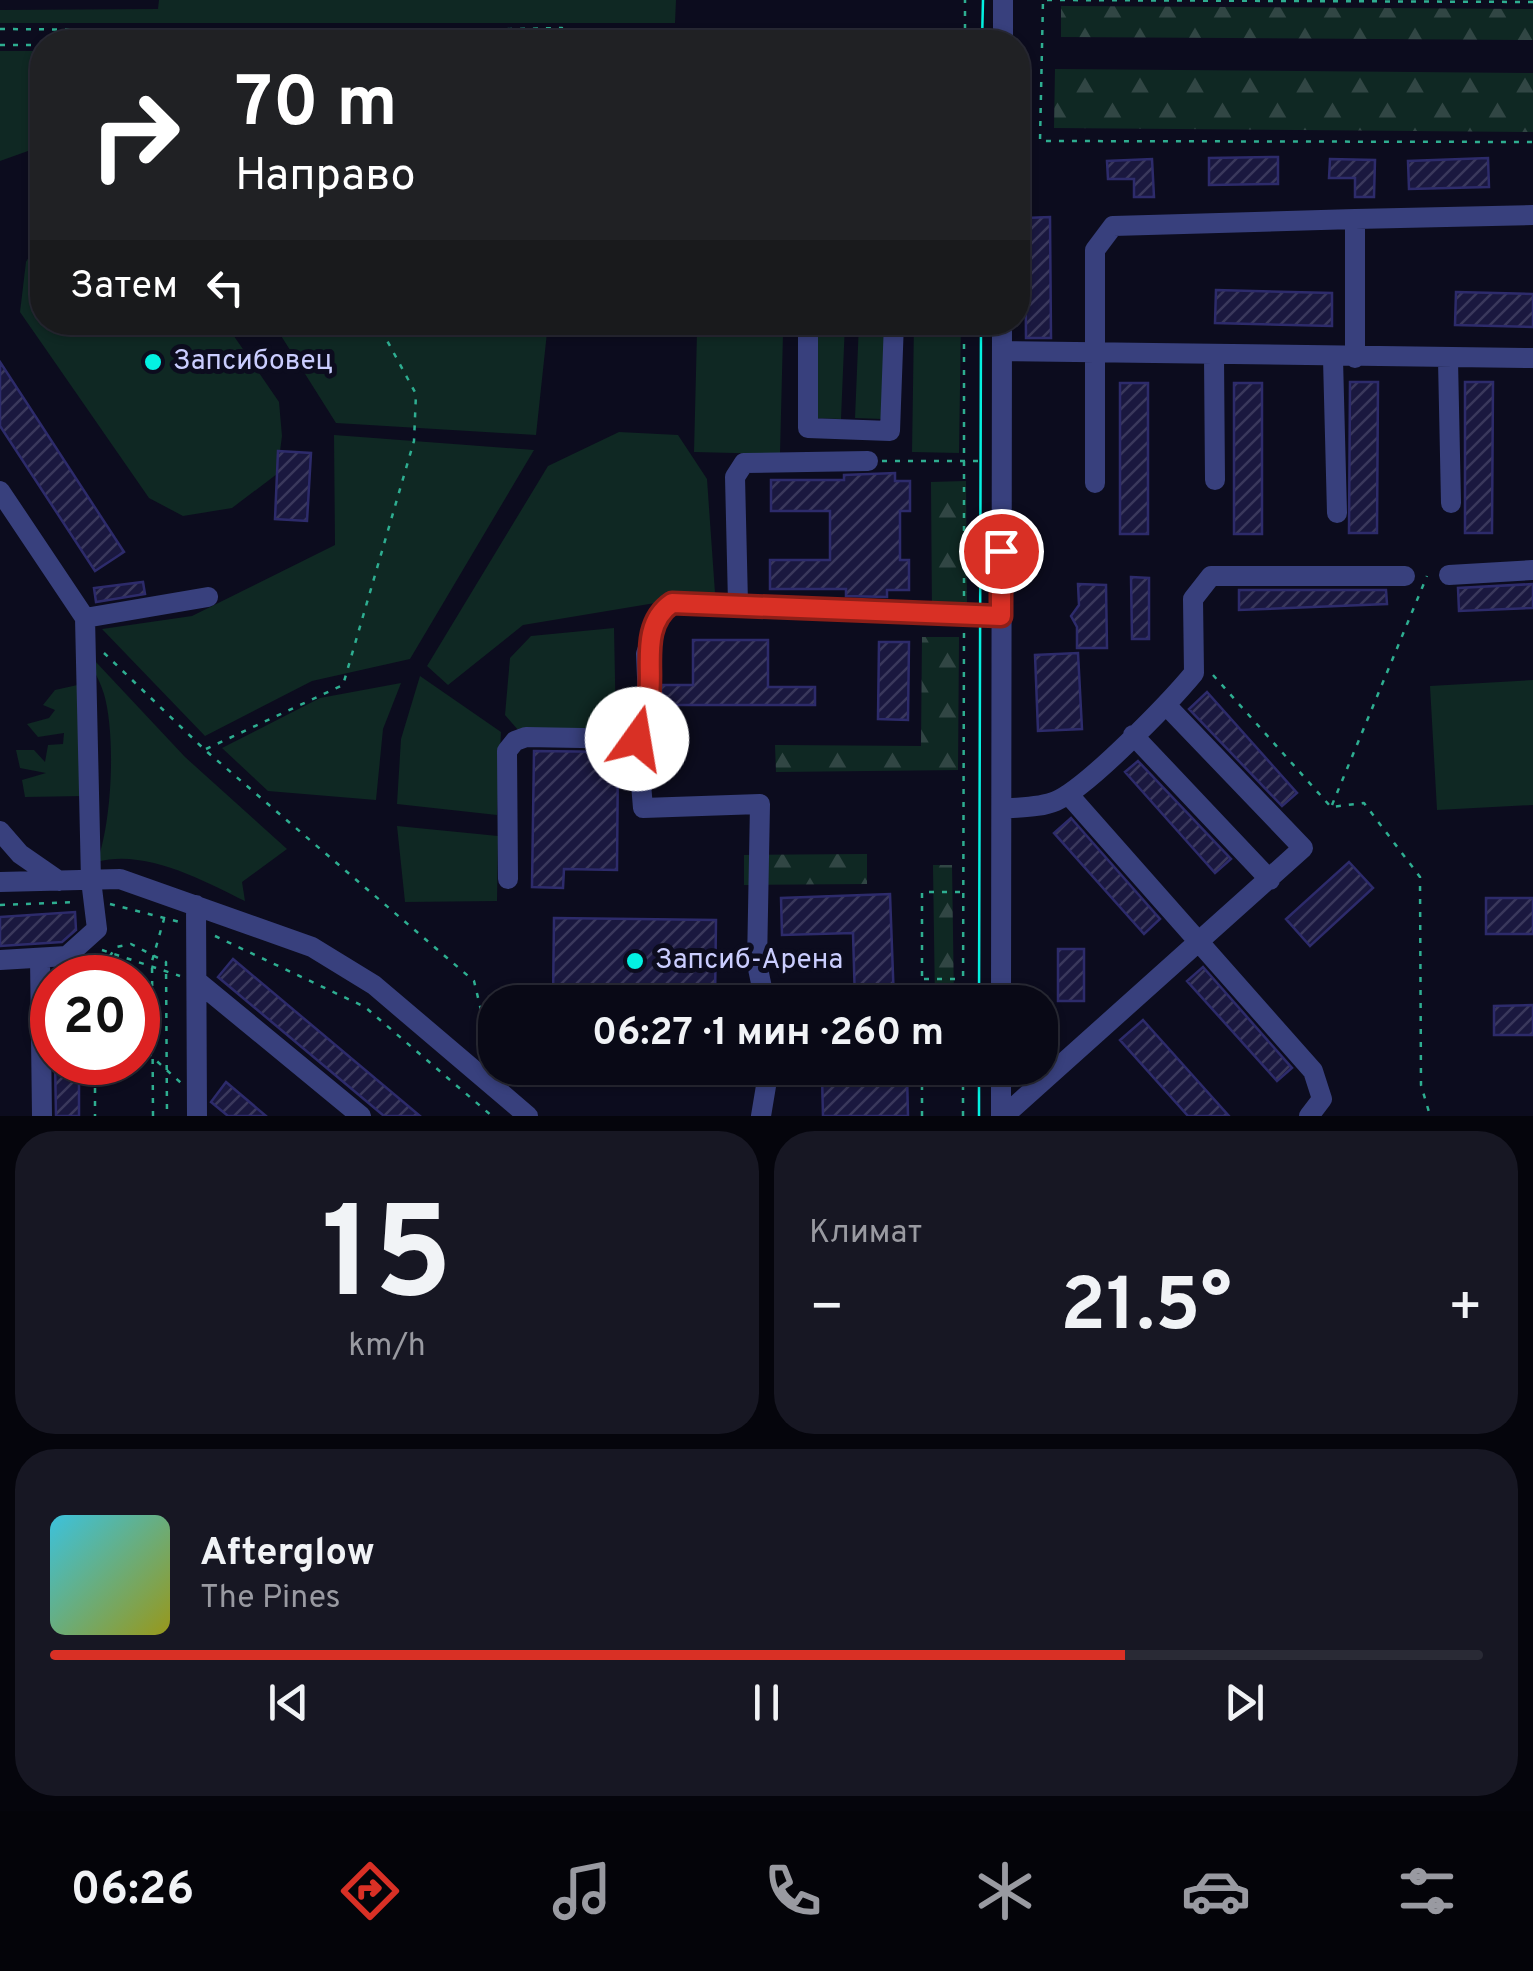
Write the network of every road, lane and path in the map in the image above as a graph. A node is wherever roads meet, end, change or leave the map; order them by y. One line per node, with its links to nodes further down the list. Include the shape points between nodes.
1 (965, 0): 8 (path)
2 (1004, 0): 9 (street)
3 (1533, 2): 12 (path, via 1043,0 1040,141)
4 (0, 29): 5 (path)
5 (126, 30)
6 (470, 30): 7 (path)
7 (562, 30)
8 (965, 30)
9 (1003, 30)
10 (0, 45): 11 (path)
11 (30, 45)
12 (1533, 142)
13 (1533, 216): 14 (street)
14 (1354, 220): 21 (street, via 1112,226 1095,250); 23 (street)
15 (385, 335): 47 (path, via 416,394 414,441 343,685)
16 (808, 335): 17 (street, via 808,428 890,430)
17 (894, 335)
18 (964, 335): 27 (path)
19 (1002, 335): 20 (street)
20 (1002, 351): 21 (street); 41 (street)
21 (1094, 352): 22 (street); 30 (street)
22 (1214, 357): 23 (street); 29 (street)
23 (1344, 358): 25 (street); 33 (street)
24 (1533, 358): 25 (street)
25 (1448, 360): 32 (street)
26 (868, 461): 27 (path); 39 (street, via 744,463 735,476)
27 (964, 462): 28 (path); 40 (path)
28 (980, 462)
29 (1214, 480)
30 (1095, 483)
31 (0, 490): 42 (street)
32 (1451, 502)
33 (1337, 513)
34 (1533, 570): 37 (street)
35 (1405, 576): 36 (path); 43 (street, via 1211,576 1193,598)
36 (1427, 576): 37 (path); 49 (path)
37 (1449, 576)
38 (208, 597): 42 (street)
39 (738, 603): 40 (street); 46 (street, via 680,602 660,612 646,654 648,700 636,723)
40 (964, 616): 41 (street); 57 (path)
41 (1001, 616): 50 (street)
42 (86, 627): 47 (path); 56 (street)
43 (1196, 661): 44 (street, via 1194,674); 49 (path)
44 (1167, 706): 45 (street); 53 (street, via 1303,848)
45 (1133, 735): 48 (street); 53 (street)
46 (637, 739): 52 (street, via 516,740 507,751); 75 (street, via 642,808 760,804)
47 (204, 750): 79 (path, via 474,981)
48 (1068, 794): 50 (street); 62 (street)
49 (1332, 807): 104 (path, via 1364,803 1420,877 1421,1085)
50 (1002, 809): 78 (street)
51 (0, 831): 54 (street)
52 (508, 879)
53 (1270, 880): 62 (street)
54 (59, 881): 55 (street); 56 (street)
55 (0, 882)
56 (92, 891): 58 (path); 59 (street, via 120,878); 60 (path); 63 (street, via 98,929)
57 (963, 892): 72 (path, via 922,892); 73 (path)
58 (0, 904)
59 (196, 905): 61 (street); 82 (street, via 328,956 374,985)
60 (164, 917): 61 (path); 65 (path)
61 (196, 928): 74 (street); 98 (path, via 365,1007)
62 (1201, 940): 102 (street); 103 (street, via 1313,1070 1322,1100)
63 (81, 944): 64 (path); 66 (street)
64 (111, 953): 65 (path, via 131,944); 67 (path)
65 (154, 954): 71 (path, via 166,962)
66 (68, 955)
67 (117, 955)
68 (30, 958): 69 (street)
69 (0, 960)
70 (160, 969): 71 (path)
71 (166, 971): 74 (path); 81 (path)
72 (922, 979): 73 (path); 76 (path)
73 (963, 979): 77 (path)
74 (197, 981): 91 (street); 97 (street)
75 (761, 985)
76 (922, 985)
77 (963, 985)
78 (1001, 985)
79 (478, 998)
80 (160, 1064): 81 (path)
81 (166, 1070): 91 (path); 96 (path)
82 (478, 1074)
83 (42, 1085): 93 (street)
84 (95, 1085): 94 (path)
85 (152, 1085): 95 (path)
86 (490, 1085): 92 (street)
87 (766, 1085): 99 (street)
88 (922, 1085): 100 (path)
89 (963, 1085): 101 (path)
90 (1001, 1085): 102 (street)
91 (199, 1109)
92 (519, 1113)
93 (42, 1116)
94 (95, 1116)
95 (153, 1116)
96 (167, 1116)
97 (361, 1116)
98 (492, 1116)
99 (761, 1116)
100 (922, 1116)
101 (963, 1116)
102 (1002, 1116)
103 (1309, 1116)
104 (1434, 1116)

